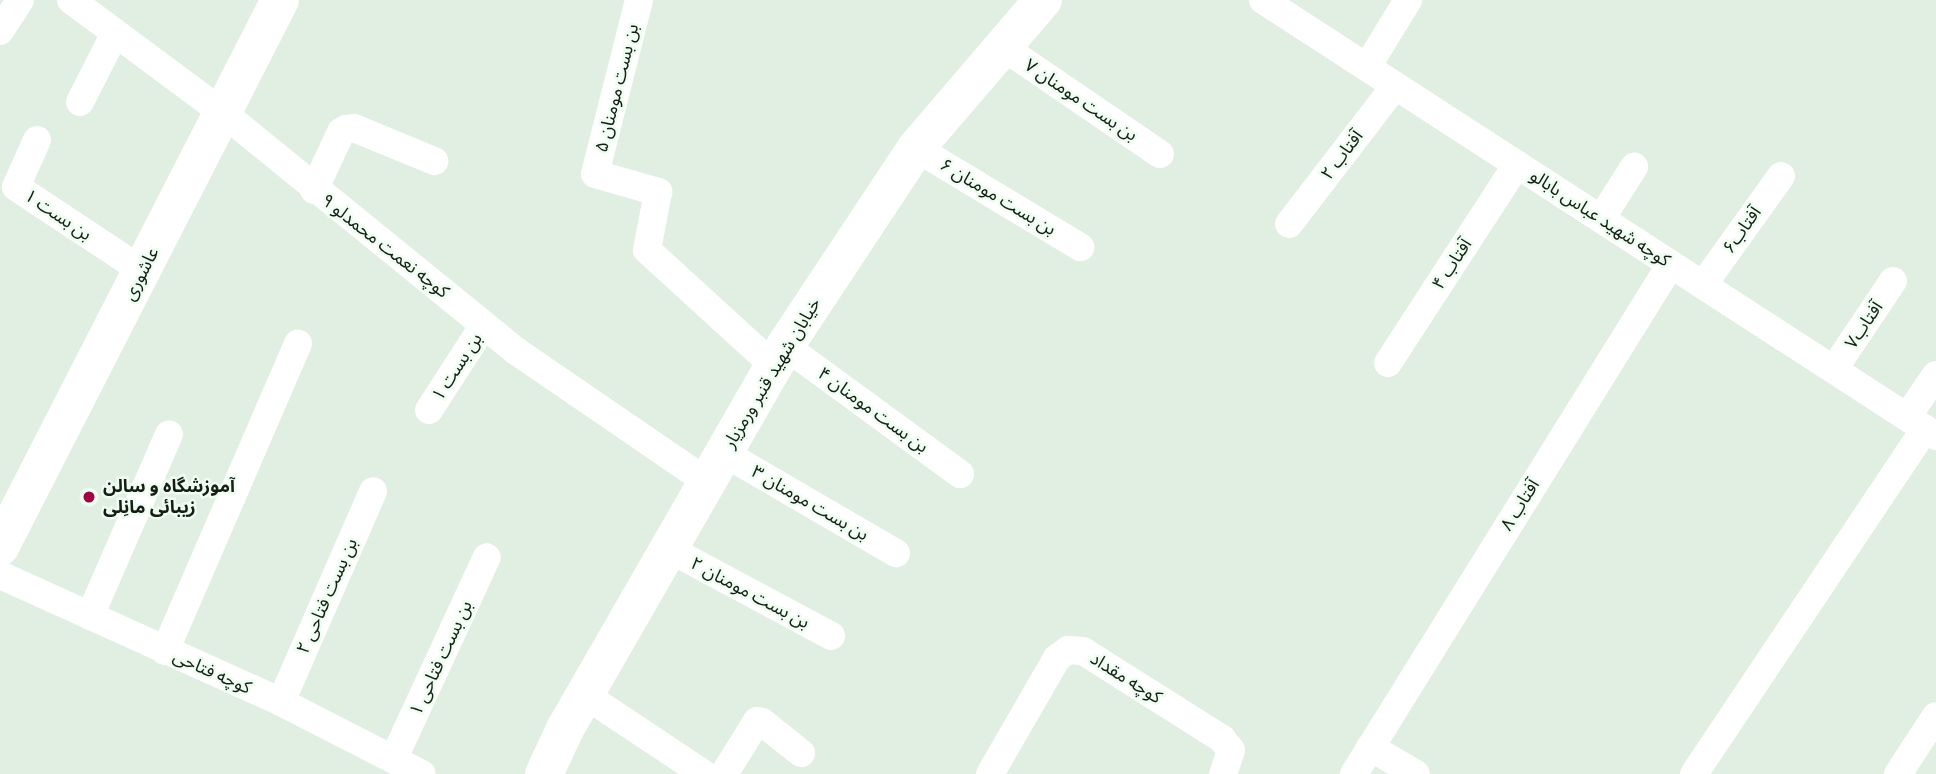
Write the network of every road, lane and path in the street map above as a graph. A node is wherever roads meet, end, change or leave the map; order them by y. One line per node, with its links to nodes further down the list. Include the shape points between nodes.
1 (20, 0): 8 (street)
2 (71, 0): 9 (street, کوچه نعمت محمدلو ۹)
3 (280, 0): 14 (street, عاشوری)
4 (639, 0): 32 (street, ۵ بن بست مومنان, via 595,174 658,192 647,250)
5 (1043, 0): 10 (street, خیابان شهید قنبر ورمزیار)
6 (1263, 0): 11 (street, کوچه شهید عباس بابالو)
7 (1408, 0): 11 (street)
8 (0, 31)
9 (115, 33): 13 (street); 14 (street, کوچه نعمت محمدلو ۹)
10 (1003, 47): 16 (street, خیابان شهید قنبر ورمزیار); 17 (street, ۷ بن بست مومنان)
11 (1367, 67): 12 (street, کوچه شهید عباس بابالو)
12 (1395, 86): 19 (street, کوچه شهید عباس بابالو); 24 (street, آفتاب ۲)
13 (80, 102)
14 (222, 112): 22 (street, کوچه نعمت محمدلو ۹); 27 (street, عاشوری)
15 (37, 140): 27 (street, ۱ بن بست, via 16,187)
16 (916, 148): 25 (street, ۶ بن بست مومنان); 32 (street, خیابان شهید قنبر ورمزیار)
17 (1160, 154)
18 (434, 160): 22 (street, via 354,128 346,129)
19 (1517, 164): 23 (street, کوچه شهید عباس بابالو); 33 (street, آفتاب ۴)
20 (1634, 167): 23 (street)
21 (1781, 176): 29 (street, آفتاب۶)
22 (314, 190): 30 (street, کوچه نعمت محمدلو ۹)
23 (1601, 219): 26 (street, کوچه شهید عباس بابالو)
24 (1289, 224)
25 (1080, 247)
26 (1671, 264): 29 (street, کوچه شهید عباس بابالو); 53 (street, آفتاب ۸)
27 (142, 271): 42 (street, عاشوری)
28 (1894, 281): 34 (street, آفتاب۷)
29 (1703, 285): 34 (street, کوچه شهید عباس بابالو)
30 (484, 324): 36 (street, بن بست ۱); 39 (street, کوچه نعمت محمدلو ۹, via 516,351)
31 (298, 344): 49 (street)
32 (780, 356): 39 (street, خیابان شهید قنبر ورمزیار); 40 (street, ۴ بن بست مومنان)
33 (1388, 363)
34 (1834, 369): 37 (street, کوچه شهید عباس بابالو)
35 (1936, 375): 37 (street)
36 (429, 410)
37 (1923, 427): 64 (street)
38 (169, 435): 47 (street)
39 (715, 468): 43 (street, خیابان شهید قنبر ورمزیار); 44 (street, ۳ بن بست مومنان)
40 (960, 474)
41 (373, 491): 51 (street, بن بست فتاحی ۲)
42 (0, 547)
43 (669, 549): 48 (street, ۲ بن بست مومنان); 50 (street, خیابان شهید قنبر ورمزیار)
44 (896, 554)
45 (487, 557): 55 (street, بن بست فتاحی ۱)
46 (0, 575): 47 (street, کوچه فتاحی)
47 (90, 616): 49 (street, کوچه فتاحی)
48 (831, 636)
49 (165, 651): 51 (street, کوچه فتاحی)
50 (585, 695): 58 (street, خیابان شهید قنبر ورمزیار); 59 (street)
51 (281, 702): 55 (street, کوچه فتاحی)
52 (1936, 716): 65 (street)
53 (1370, 747): 62 (street, آفتاب ۸); 63 (street)
54 (801, 753): 60 (street, via 757,721)
55 (394, 758): 57 (street, کوچه فتاحی)
56 (1227, 762): 61 (street, کوچه مقداد, via 1222,738 1083,651 1068,650 1057,658)
57 (422, 774)
58 (544, 774)
59 (704, 774)
60 (724, 774)
61 (990, 774)
62 (1354, 774)
63 (1416, 774)
64 (1694, 774)
65 (1898, 774)

